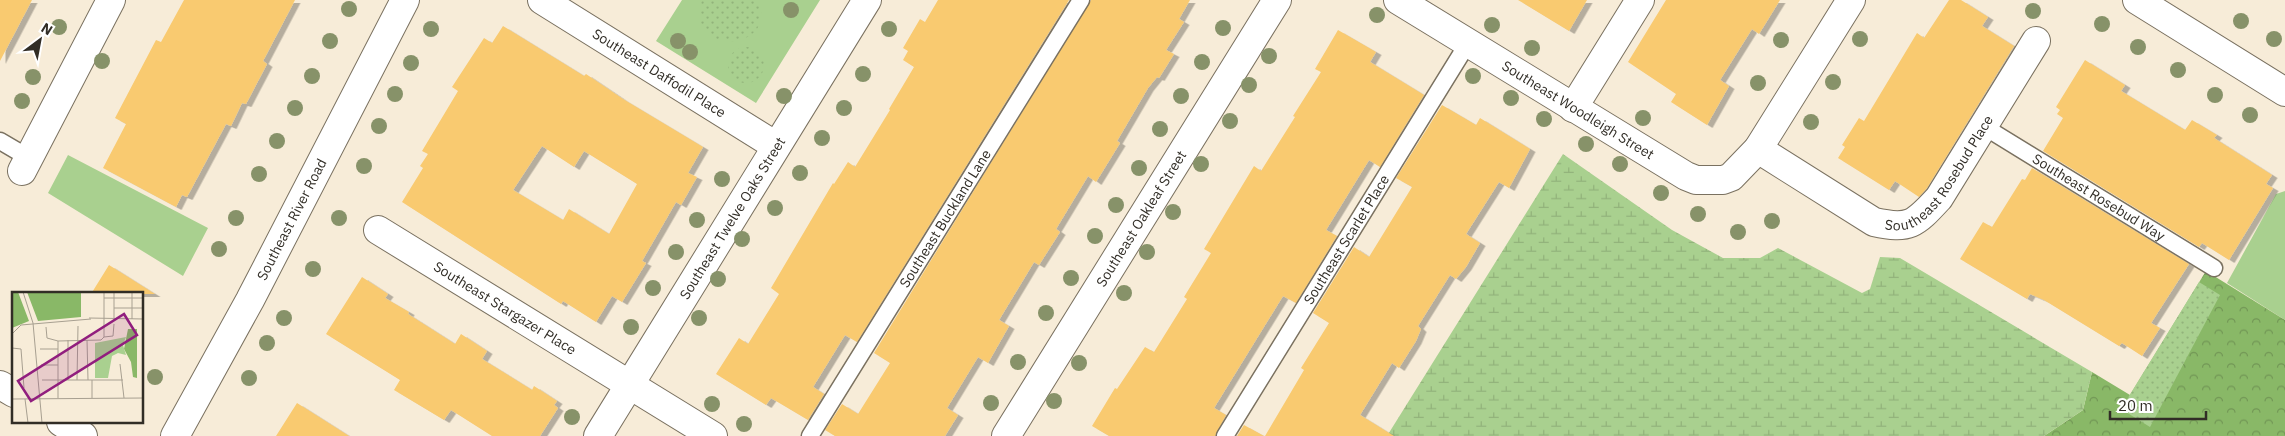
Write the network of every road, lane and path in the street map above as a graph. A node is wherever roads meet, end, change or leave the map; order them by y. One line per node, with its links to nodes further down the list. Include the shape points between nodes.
1 (111, 0): 19 (street)
2 (405, 0): 27 (street, Southeast River Road, via 250,300)
3 (542, 0): 17 (street, Southeast Daffodil Place)
4 (867, 0): 17 (street, Southeast Twelve Oaks Street)
5 (1081, 0): 30 (lane, Southeast Buckland Lane)
6 (1277, 0): 31 (street, Southeast Oakleaf Street)
7 (1398, 0): 12 (street, Southeast Woodleigh Street)
8 (1640, 0): 14 (street)
9 (1851, 0): 18 (street, Southeast Woodleigh Street)
10 (2137, 0): 13 (street)
11 (2036, 41): 15 (street, Southeast Rosebud Place)
12 (1468, 43): 14 (street, Southeast Woodleigh Street); 32 (lane, Southeast Scarlet Place)
13 (2285, 92)
14 (1573, 108): 18 (street, Southeast Woodleigh Street, via 1696,180 1731,177)
15 (1983, 126): 18 (street, Southeast Rosebud Place, via 1939,198 1921,218 1905,226 1874,222); 21 (lane, Southeast Rosebud Way)
16 (0, 141): 19 (lane)
17 (776, 146): 23 (street, Southeast Twelve Oaks Street)
18 (1758, 149)
19 (25, 165)
20 (378, 230): 23 (street, Southeast Stargazer Place)
21 (2214, 268)
22 (0, 385): 24 (street)
23 (630, 386): 28 (street, Southeast Twelve Oaks Street); 29 (street, Southeast Stargazer Place)
24 (12, 392)
25 (64, 424): 26 (street)
26 (83, 436)
27 (175, 436)
28 (598, 436)
29 (713, 436)
30 (810, 436)
31 (1006, 436)
32 (1225, 436)

